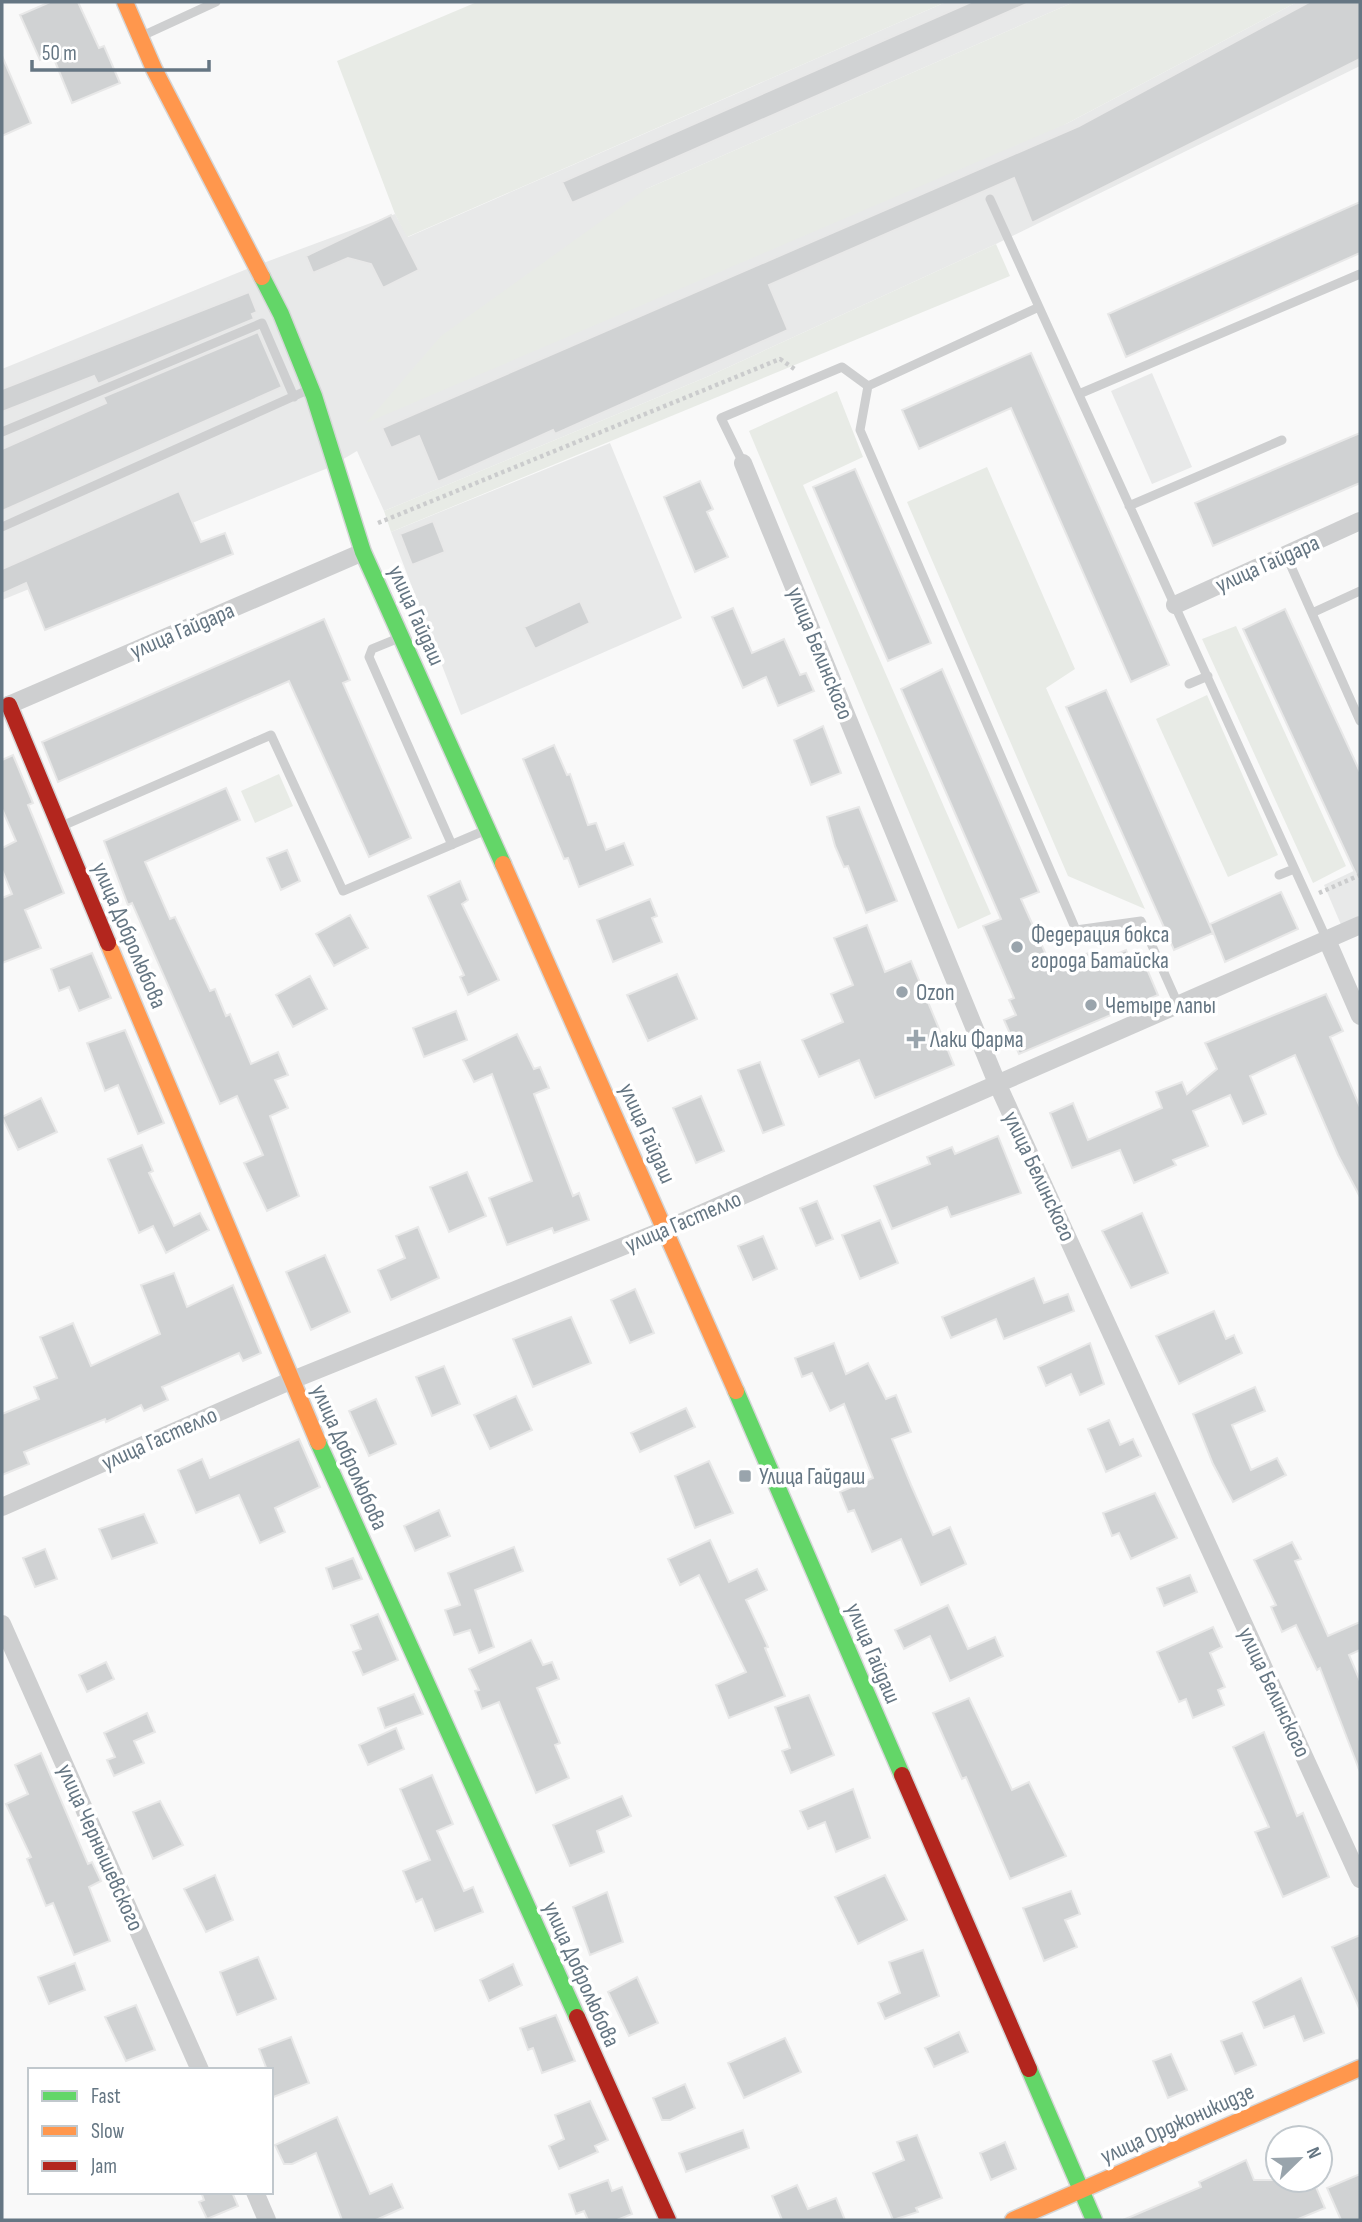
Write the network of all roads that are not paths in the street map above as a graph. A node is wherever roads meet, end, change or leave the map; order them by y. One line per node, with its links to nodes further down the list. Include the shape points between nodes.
1 (125, 2): 3 (street, улица Гайдаш)
2 (216, 2): 3 (lane)
3 (140, 37): 8 (street, улица Гайдаш, via 281,314)
4 (990, 199): 6 (lane)
5 (1360, 274): 9 (lane)
6 (1039, 307): 7 (lane); 9 (lane)
7 (868, 386): 13 (lane, via 842,367 721,418); 34 (lane, via 860,430 1076,930 1141,921)
8 (312, 388): 10 (lane); 17 (street, улица Гайдаш)
9 (1079, 394): 14 (lane)
10 (293, 397): 11 (lane, via 262,323); 16 (lane)
11 (2, 432)
12 (1282, 440): 14 (lane)
13 (743, 463): 36 (street, улица Белинского)
14 (1129, 506): 20 (lane)
15 (1360, 521): 18 (street, улица Гайдара)
16 (2, 527)
17 (363, 552): 22 (street, улица Гайдаш); 25 (street, улица Гайдара)
18 (1286, 555): 20 (street, улица Гайдара); 21 (lane)
19 (1360, 591): 21 (lane)
20 (1175, 605): 23 (lane)
21 (1312, 613): 26 (lane)
22 (401, 637): 28 (street, улица Гайдаш); 29 (lane, via 373,649 369,657)
23 (1208, 676): 24 (lane); 30 (lane)
24 (1189, 684)
25 (6, 707): 27 (street, улица Добролюбова)
26 (1360, 721)
27 (60, 826): 29 (lane, via 271,735 343,891); 38 (street, улица Добролюбова)
28 (488, 829): 29 (lane); 37 (street, улица Гайдаш)
29 (452, 845)
30 (1294, 869): 31 (lane); 33 (lane)
31 (1279, 875)
32 (1360, 925): 33 (street, улица Гастелло)
33 (1327, 940): 34 (street, улица Гастелло); 35 (street)
34 (1178, 1004): 36 (street, улица Гастелло)
35 (1360, 1016)
36 (997, 1083): 37 (street, улица Гастелло); 41 (street, улица Белинского)
37 (666, 1229): 38 (street, улица Гастелло); 44 (street, улица Гайдаш)
38 (290, 1381): 39 (street, улица Гастелло); 47 (street, улица Добролюбова)
39 (2, 1507)
40 (2, 1624): 42 (street, улица Чернышевского)
41 (1360, 1879)
42 (199, 2068)
43 (1360, 2068): 44 (street, улица Орджоникидзе)
44 (1082, 2190): 48 (street, улица Орджоникидзе); 49 (street, улица Гайдаш)
45 (256, 2194): 46 (street)
46 (267, 2220)
47 (668, 2220)
48 (1013, 2220)
49 (1094, 2220)

